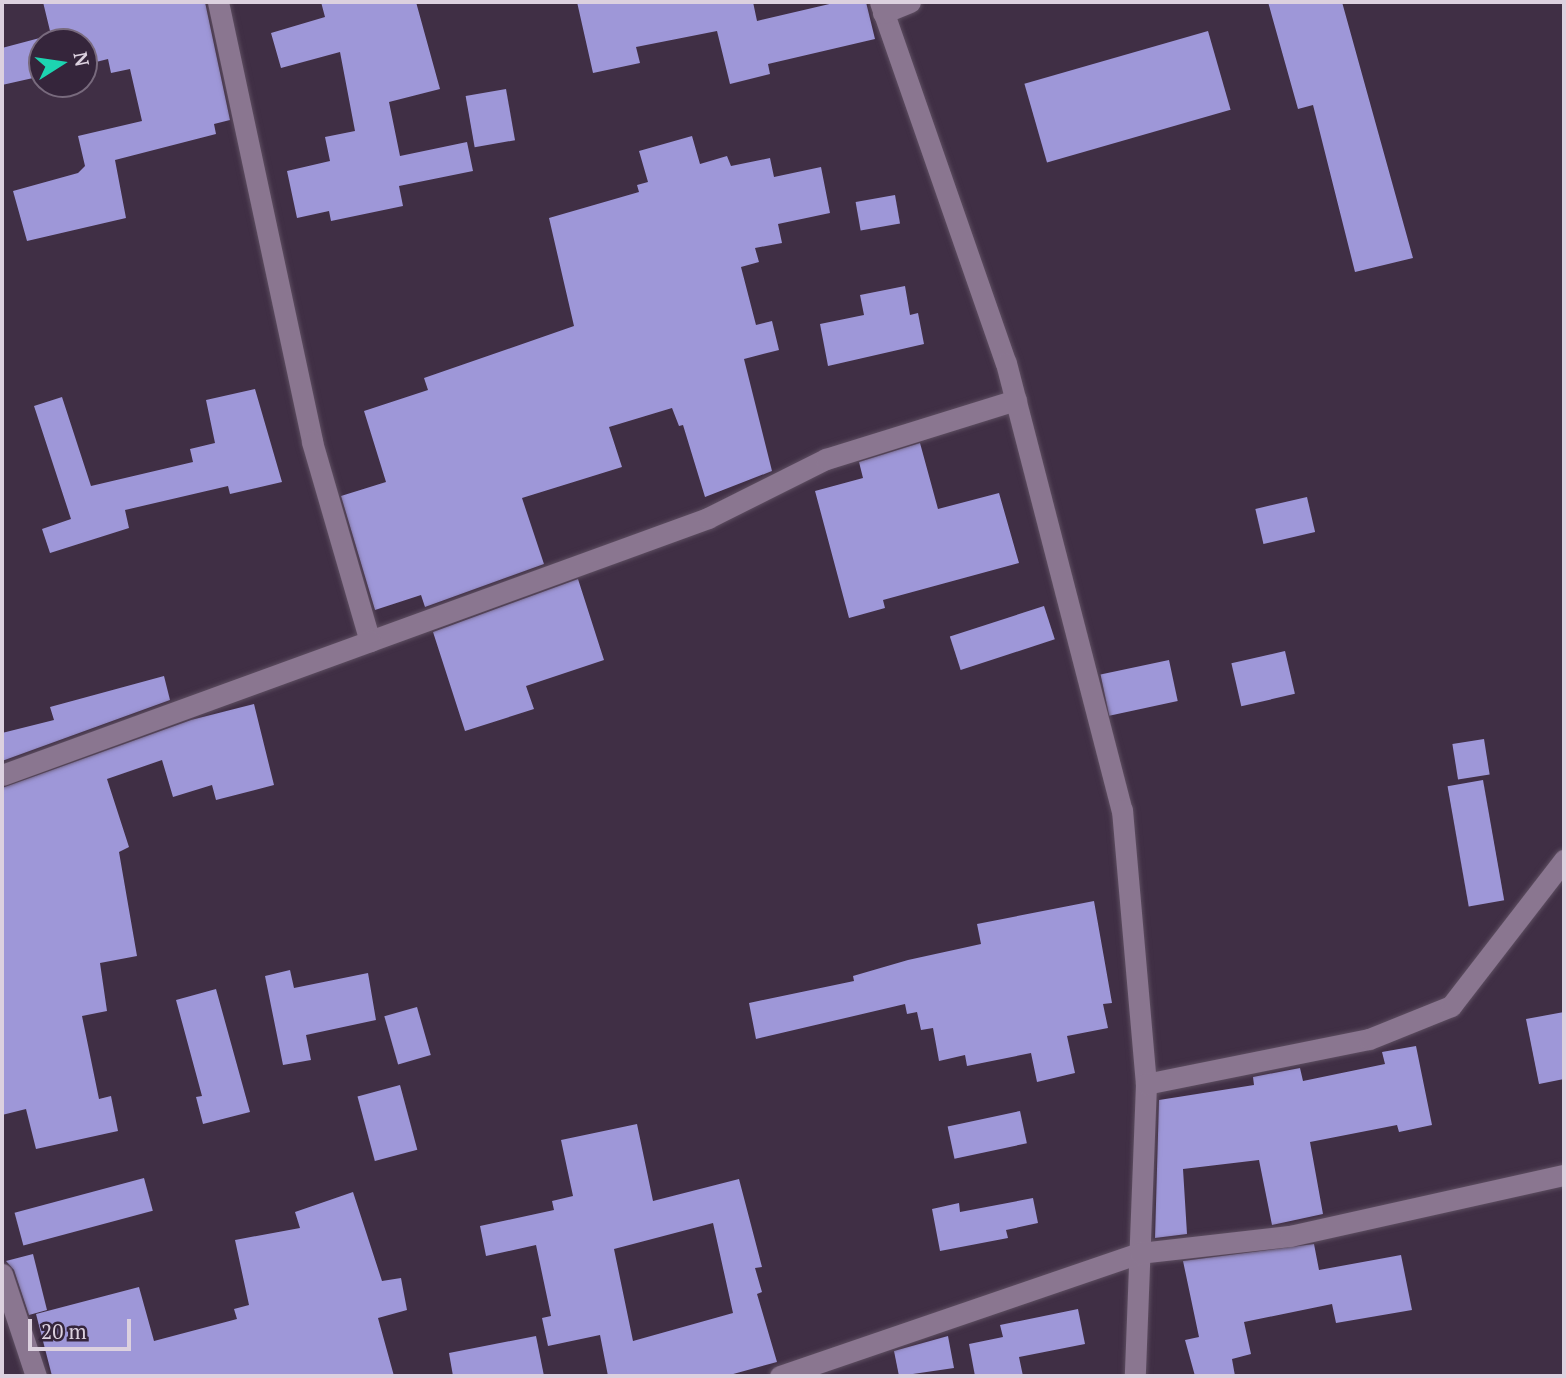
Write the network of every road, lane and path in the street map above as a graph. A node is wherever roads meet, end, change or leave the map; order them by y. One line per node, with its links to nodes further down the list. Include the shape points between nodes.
1 (218, 2): 5 (street, via 312,442)
2 (910, 2): 3 (street)
3 (882, 8): 4 (street)
4 (1016, 400): 5 (street, via 826,459 708,517); 8 (street, via 1122,810)
5 (370, 641): 6 (street)
6 (2, 775)
7 (1564, 860): 8 (street, via 1451,1006 1369,1039)
8 (1146, 1084): 10 (street)
9 (1564, 1175): 10 (street, via 1290,1236)
10 (1140, 1254): 13 (street); 14 (street)
11 (2, 1274): 12 (street)
12 (36, 1376)
13 (780, 1376)
14 (1135, 1376)

